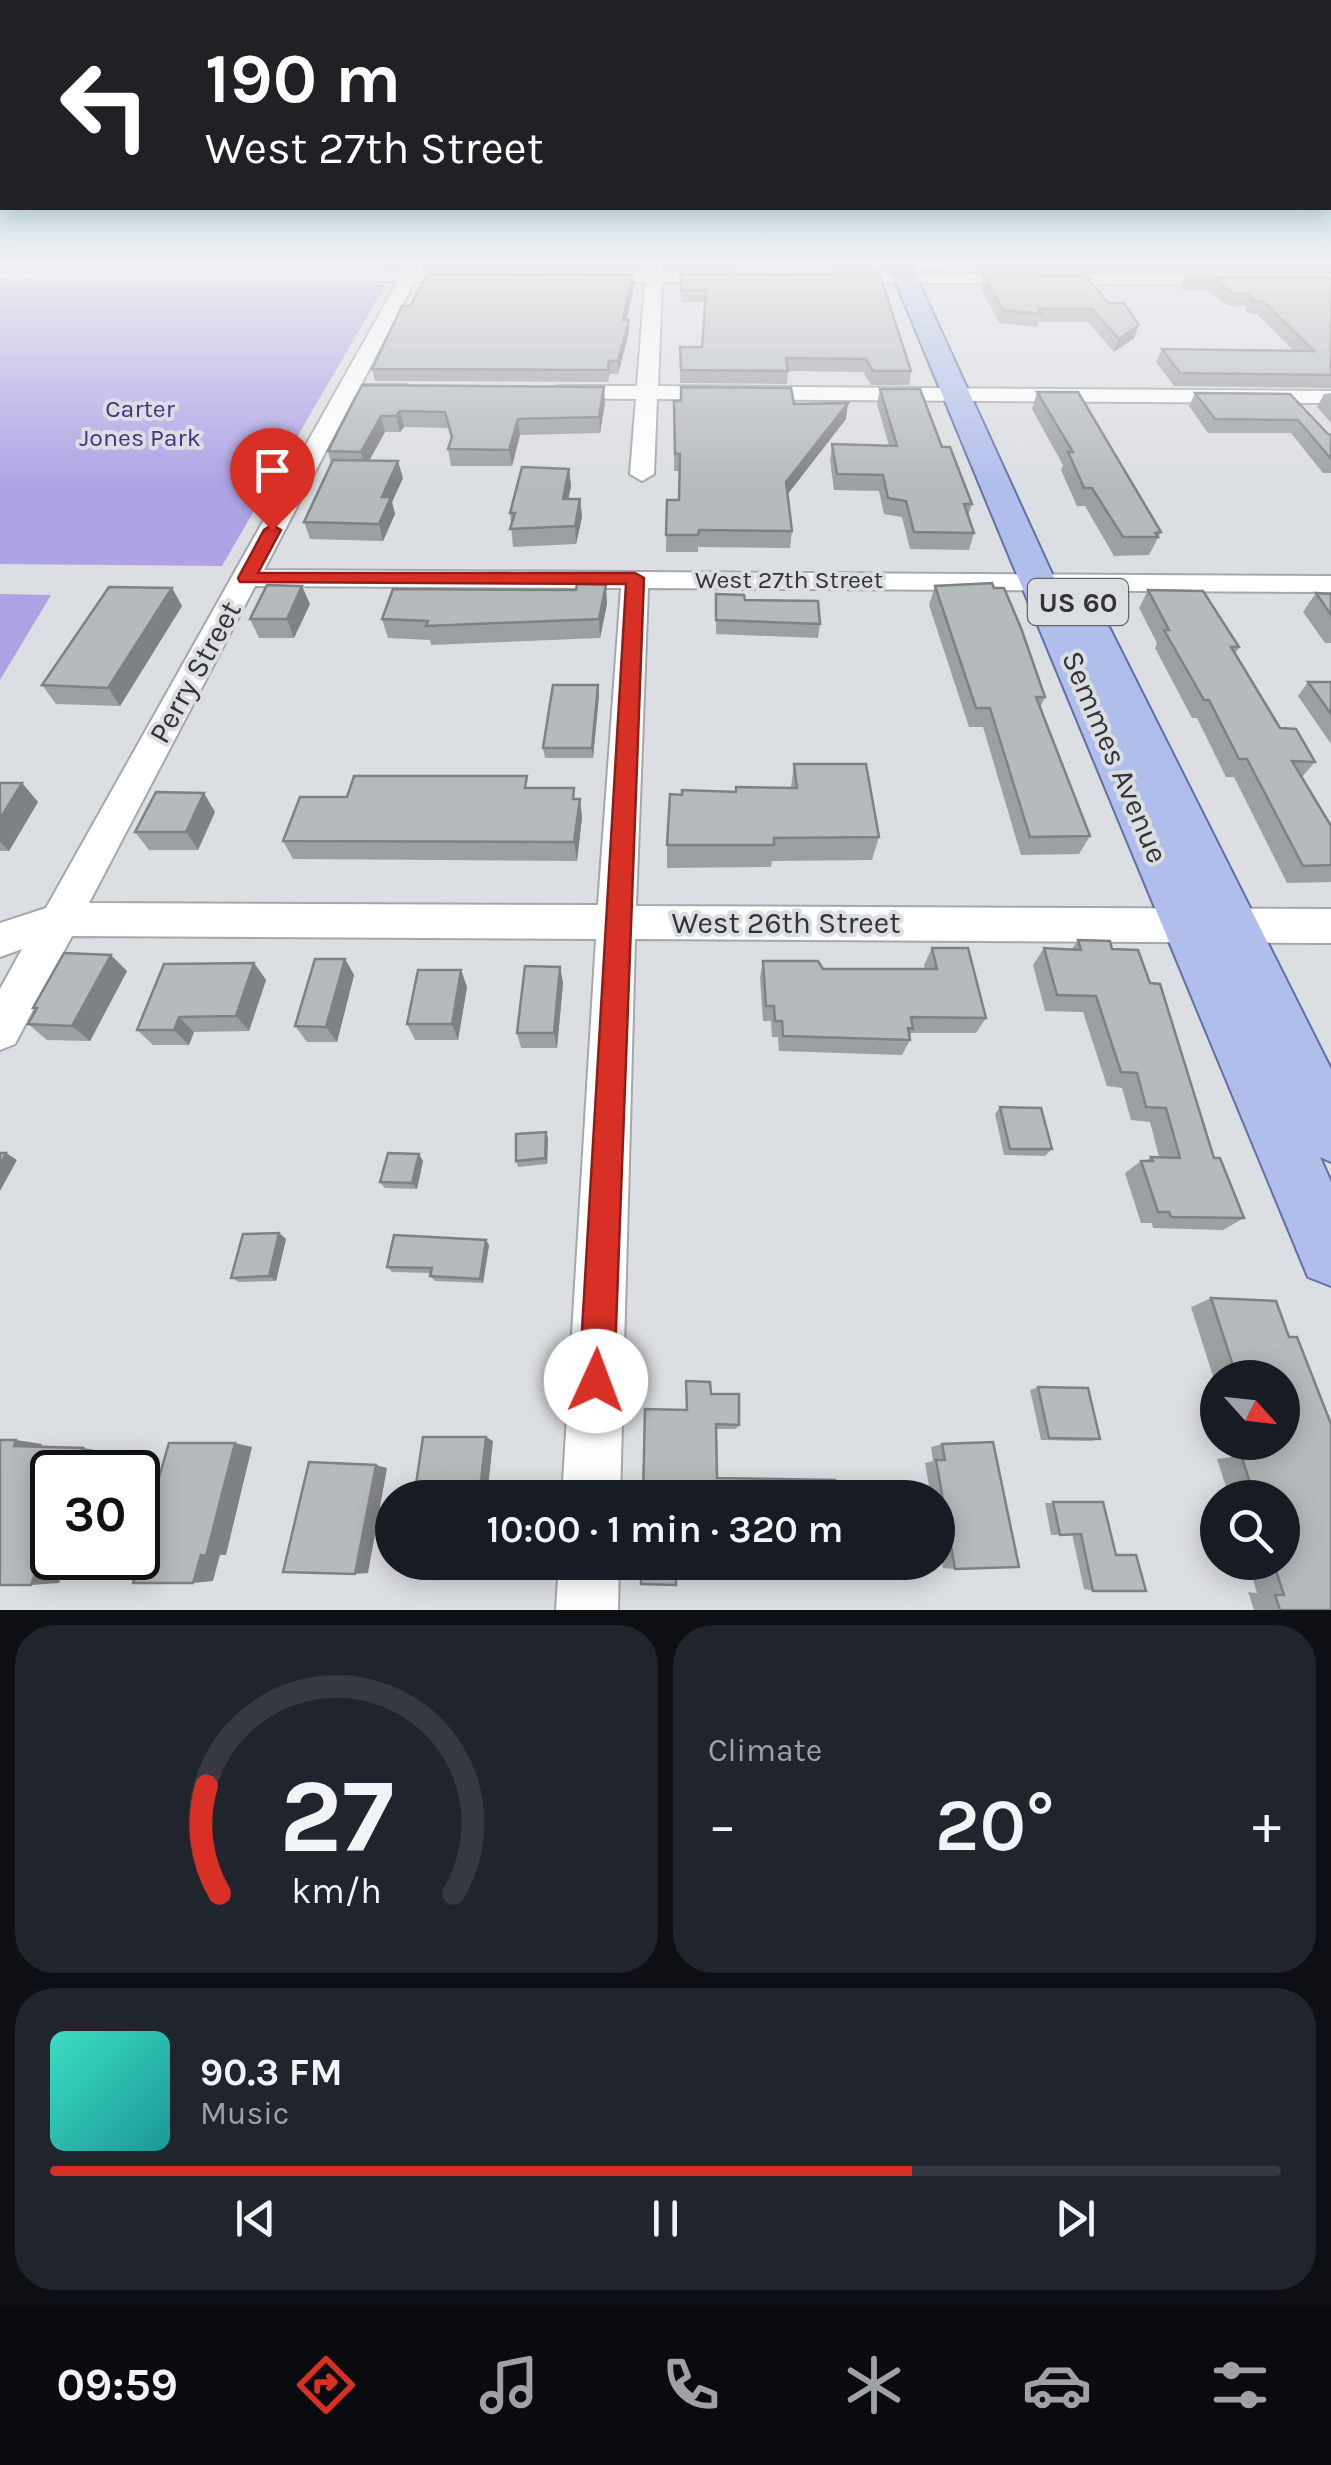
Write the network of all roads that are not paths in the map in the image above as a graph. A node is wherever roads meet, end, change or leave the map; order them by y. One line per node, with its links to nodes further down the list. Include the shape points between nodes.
1 (377, 336): 4 (street, Perry Street)
2 (650, 336): 7 (street)
3 (941, 336): 8 (main road, Semmes Avenue / US 60)
4 (348, 391): 5 (street); 13 (street, Perry Street)
5 (436, 392)
6 (532, 392): 7 (street)
7 (646, 392): 8 (street); 12 (street)
8 (968, 396): 9 (street); 15 (main road, Semmes Avenue / US 60)
9 (1289, 396): 10 (street); 11 (street)
10 (1331, 396)
11 (1310, 418)
12 (642, 474)
13 (246, 578): 14 (street, West 27th Street); 18 (street, Perry Street)
14 (635, 578): 15 (street, West 27th Street); 19 (street)
15 (1053, 580): 16 (street, West 27th Street); 20 (main road, Semmes Avenue / US 60)
16 (1331, 584)
17 (0, 916): 18 (street, West 26th Street)
18 (61, 918): 19 (street, West 26th Street); 22 (street, West 26th Street); 23 (street, Perry Street)
19 (616, 922): 20 (street, West 26th Street); 26 (street)
20 (1210, 924): 21 (street, West 26th Street); 24 (main road, Semmes Avenue / US 60); 25 (main road, Semmes Avenue / US 60)
21 (1331, 926)
22 (0, 940)
23 (0, 1030)
24 (1331, 1132)
25 (1331, 1254)
26 (592, 1480)
27 (587, 1580): 28 (street)
28 (586, 1610)

